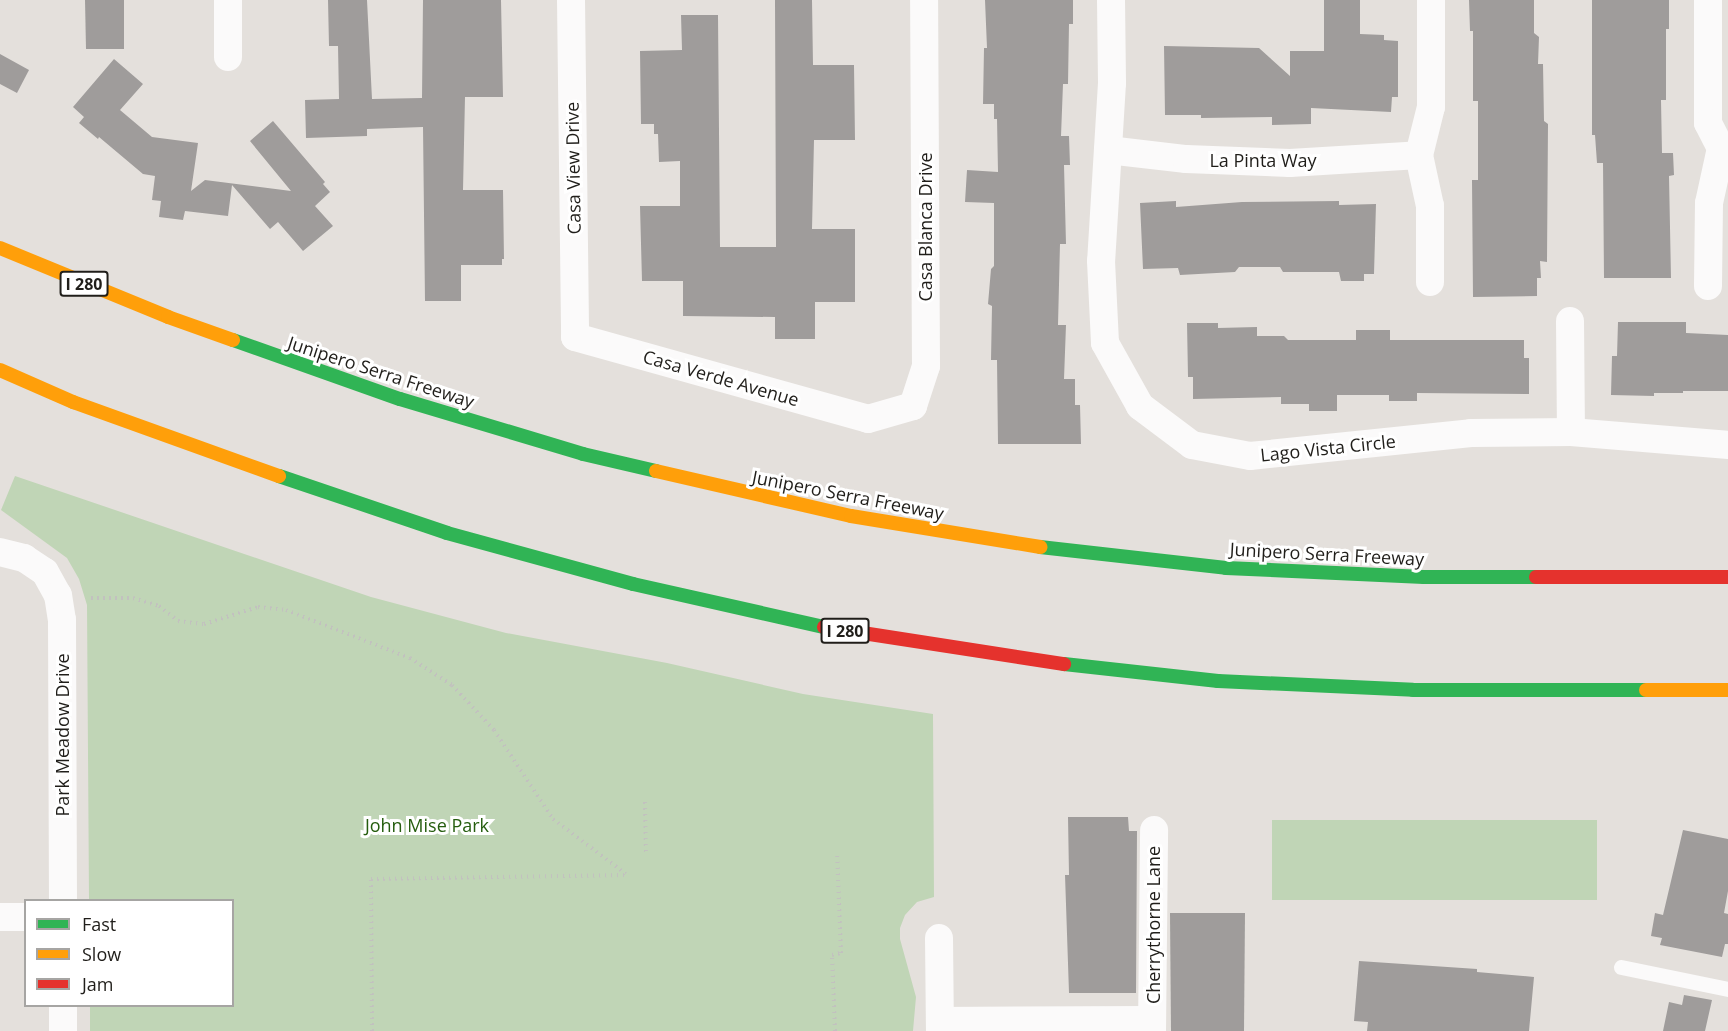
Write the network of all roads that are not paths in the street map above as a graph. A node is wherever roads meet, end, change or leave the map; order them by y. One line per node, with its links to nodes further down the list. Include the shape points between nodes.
1 (228, 0): 7 (street)
2 (571, 0): 15 (street, Casa View Drive)
3 (924, 0): 17 (street, Casa Blanca Drive, via 926,366 913,406)
4 (1111, 0): 9 (street, Lago Vista Circle)
5 (1431, 0): 10 (street, via 1431,107)
6 (1708, 0): 8 (street, via 1708,123)
7 (228, 57)
8 (1725, 149): 13 (street, via 1709,203)
9 (1108, 150): 10 (street, La Pinta Way, via 1186,159 1290,163); 18 (street, Lago Vista Circle, via 1101,261 1105,344 1140,406 1192,445 1250,456 1471,433)
10 (1419, 155): 12 (street, via 1430,206)
11 (0, 248): 21 (highway, Junipero Serra Freeway / I 280, via 168,318 411,402 583,454 851,516 1052,549 1226,568 1424,577)
12 (1430, 282)
13 (1708, 286)
14 (1570, 321): 18 (street)
15 (575, 337): 17 (street, Casa Verde Avenue)
16 (0, 370): 22 (highway, I 280, via 118,418 447,533 633,584 828,628 1022,659 1218,681 1413,690)
17 (868, 420)
18 (1571, 432): 19 (street, Lago Vista Circle)
19 (1728, 445)
20 (0, 552): 24 (street, Park Meadow Drive, via 24,558 45,572 58,594 62,620)
21 (1728, 577)
22 (1728, 690)
23 (1154, 830): 32 (street, Cherrythorne Lane)
24 (63, 899)
25 (0, 917): 26 (street)
26 (24, 917)
27 (939, 938): 31 (street)
28 (1621, 967): 29 (lane)
29 (1728, 989)
30 (63, 1007): 33 (street)
31 (940, 1026): 32 (street, Cherrythorne Lane)
32 (1152, 1026)
33 (63, 1031)

